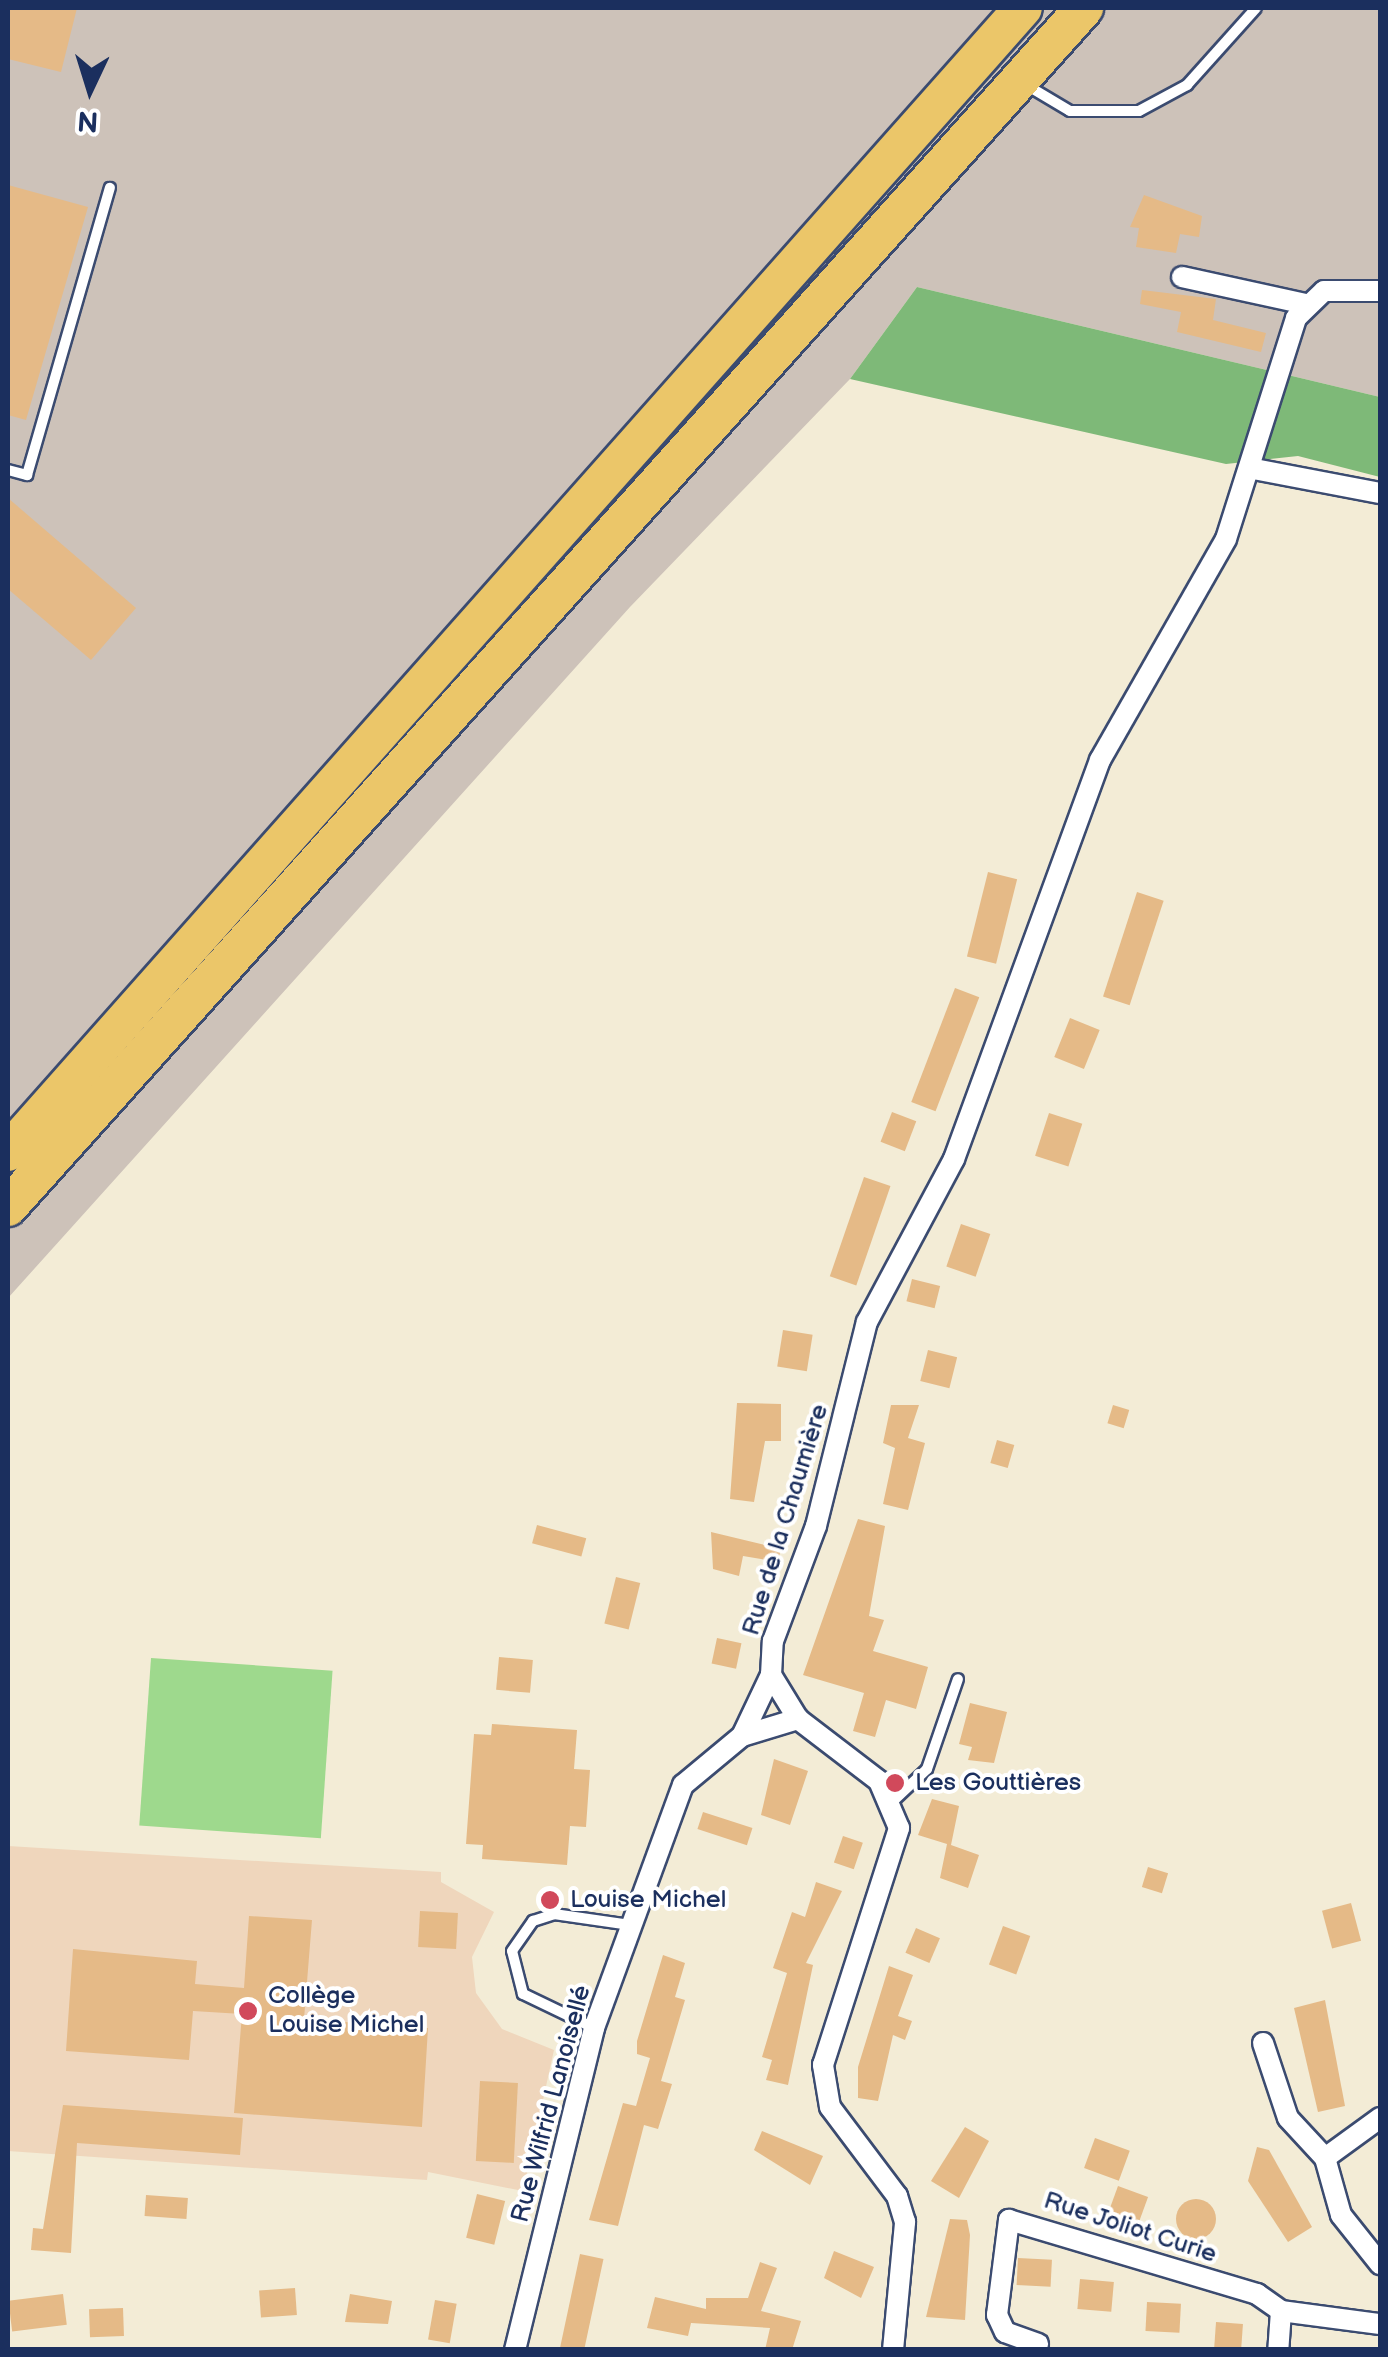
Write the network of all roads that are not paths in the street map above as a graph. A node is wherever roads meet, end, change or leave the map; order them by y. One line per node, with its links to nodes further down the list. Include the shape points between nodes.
1 (1023, 8): 13 (highway)
2 (1084, 8): 5 (highway)
3 (1113, 8): 5 (highway)
4 (1256, 8): 5 (lane, via 1188,85 1139,111 1070,111)
5 (1021, 91): 14 (highway, via 882,235)
6 (110, 188): 11 (lane, via 27,475)
7 (1182, 277): 9 (street)
8 (1380, 291): 9 (street, via 1324,292)
9 (1306, 304): 10 (street, Rue de la Chaumière, via 1280,367)
10 (1256, 461): 12 (street); 15 (street, Rue de la Chaumière, via 1148,682 1120,720 954,1159 867,1322)
11 (8, 470)
12 (1380, 493)
13 (8, 1152)
14 (8, 1206)
15 (770, 1676): 17 (street, Rue de la Chaumière); 18 (street, Rue Wilfrid Lanoisellé)
16 (958, 1679): 19 (lane, via 927,1769)
17 (798, 1719): 18 (street); 19 (street, Rue de la Chaumière, via 879,1780)
18 (742, 1736): 20 (street, Rue Wilfrid Lanoisellé, via 682,1785)
19 (892, 1802): 30 (street, via 893,1858 823,2064 830,2107 897,2196 904,2222)
20 (630, 1926): 21 (street, Rue Wilfrid Lanoisellé); 21 (lane, via 554,1914 533,1921 512,1951 523,1994)
21 (594, 2028): 29 (street, Rue Wilfrid Lanoisellé)
22 (1263, 2044): 24 (street, via 1288,2118)
23 (1380, 2118): 24 (street)
24 (1326, 2158): 25 (street, via 1341,2215)
25 (1380, 2264)
26 (1281, 2311): 27 (street); 28 (street, Rue Joliot Curie, via 1256,2294 1009,2220 997,2314 1005,2332); 31 (street)
27 (1380, 2324)
28 (1038, 2344)
29 (515, 2350)
30 (892, 2350)
31 (1278, 2350)

